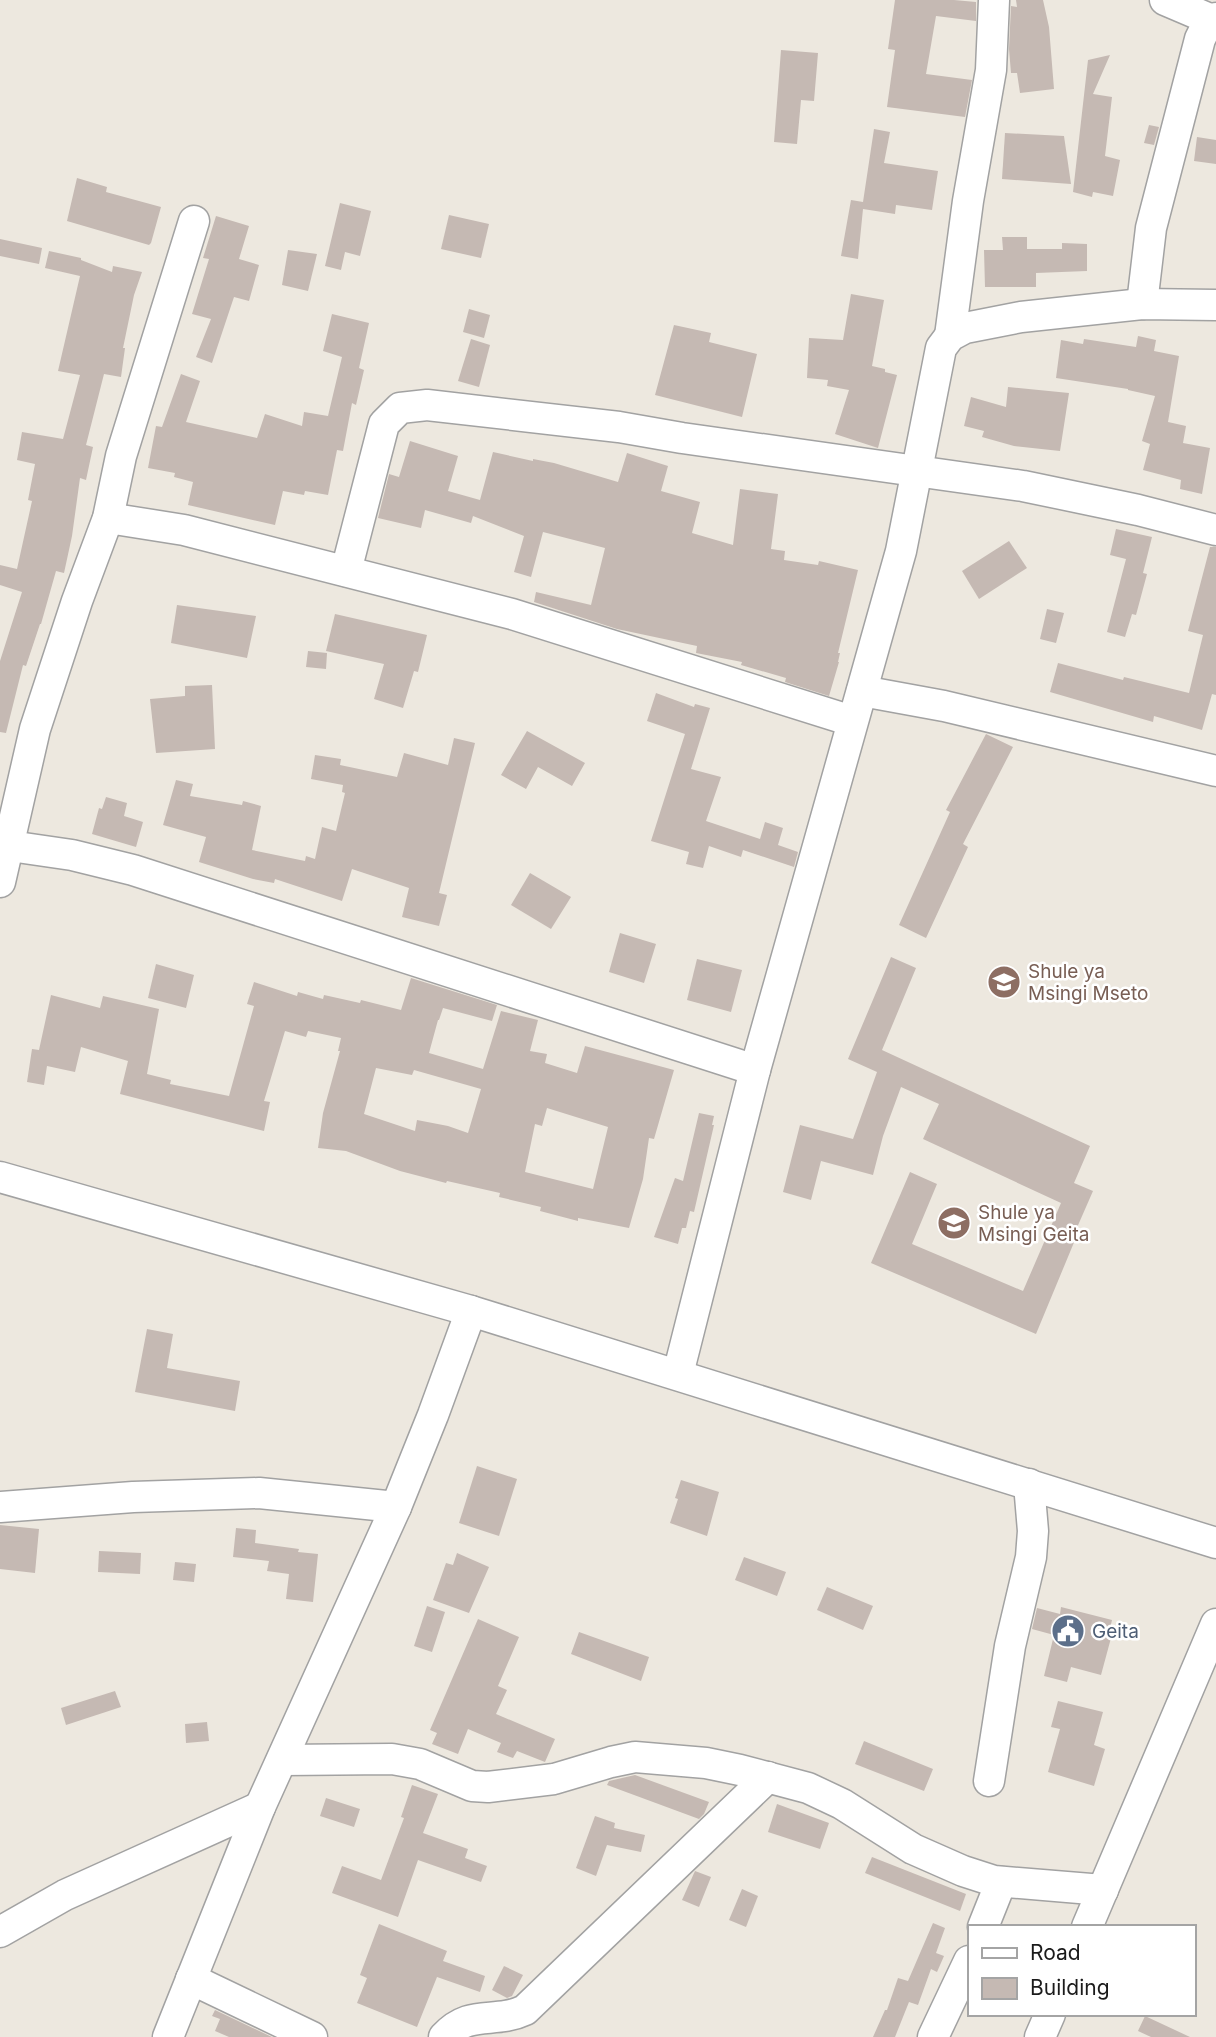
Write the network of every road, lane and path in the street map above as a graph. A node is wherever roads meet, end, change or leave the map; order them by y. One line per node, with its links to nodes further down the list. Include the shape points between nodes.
1 (995, 0): 7 (street, via 991,70)
2 (1165, 0): 3 (street)
3 (1214, 19): 5 (street, via 1200,39 1168,155 1151,228)
4 (194, 221): 9 (street, via 121,456)
5 (1142, 304): 6 (street); 7 (street, via 1021,317 965,328)
6 (1216, 305)
7 (950, 336): 8 (street, via 941,348)
8 (917, 470): 10 (street, via 1023,486); 11 (street, via 467,408 400,408 384,424); 12 (street, via 901,551)
9 (108, 518): 11 (street, via 184,530); 15 (street, via 35,729)
10 (1216, 530)
11 (346, 571): 13 (street, via 512,614)
12 (862, 691): 13 (street); 14 (street)
13 (852, 721): 17 (street)
14 (1216, 771)
15 (10, 846): 16 (street); 17 (street, via 133,870)
16 (0, 882)
17 (755, 1070): 20 (street)
18 (0, 1177): 19 (street)
19 (471, 1311): 20 (street); 23 (street)
20 (678, 1374): 21 (street)
21 (1029, 1484): 24 (street); 28 (street, via 1031,1557 1010,1646)
22 (0, 1507): 23 (street, via 258,1493)
23 (396, 1507): 26 (street)
24 (1216, 1543)
25 (1216, 1624): 31 (street)
26 (282, 1760): 27 (street, via 392,1759 420,1764 472,1786 488,1787 554,1779 635,1758 706,1763); 29 (street)
27 (768, 1777): 30 (street, via 808,1788 913,1849); 40 (street, via 525,2010 511,2017 470,2019)
28 (989, 1781)
29 (260, 1807): 34 (street, via 65,1895); 36 (street)
30 (1001, 1882): 31 (street); 32 (street)
31 (1103, 1890): 33 (street)
32 (984, 1925)
33 (1088, 1925)
34 (0, 1932)
35 (968, 1963): 41 (street)
36 (191, 1979): 38 (street); 39 (street)
37 (1049, 2016): 42 (street)
38 (168, 2037)
39 (312, 2037)
40 (444, 2037)
41 (933, 2037)
42 (1040, 2037)

